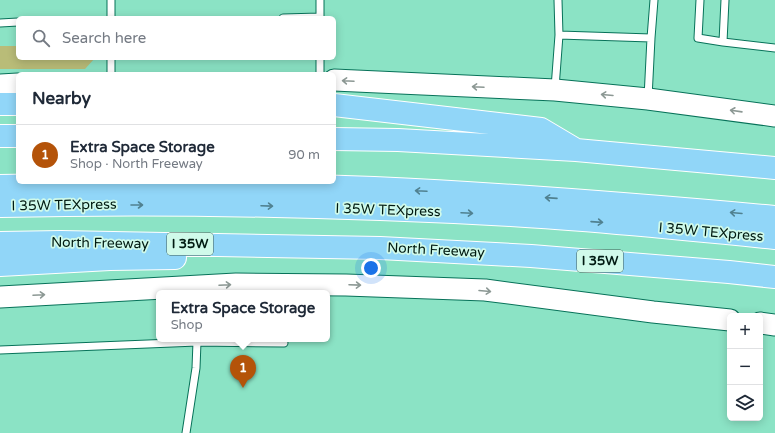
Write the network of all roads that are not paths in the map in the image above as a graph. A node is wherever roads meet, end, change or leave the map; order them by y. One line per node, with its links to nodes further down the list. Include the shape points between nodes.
1 (111, 0): 7 (lane)
2 (320, 0): 8 (lane)
3 (558, 0): 11 (lane)
4 (654, 0): 12 (lane)
5 (700, 0): 13 (lane, via 698,38)
6 (725, 0): 13 (lane)
7 (111, 16)
8 (320, 16)
9 (16, 22): 10 (lane)
10 (0, 23)
11 (559, 35): 12 (lane); 22 (lane)
12 (651, 38): 23 (lane)
13 (723, 42): 14 (lane)
14 (775, 48)
15 (112, 60): 17 (lane)
16 (320, 60): 18 (lane)
17 (111, 72)
18 (320, 72)
19 (336, 80): 22 (main road, one-way to 19)
20 (16, 84): 21 (main road)
21 (0, 85)
22 (555, 90): 23 (main road, one-way to 22)
23 (648, 99): 27 (main road, one-way to 23)
24 (0, 104): 25 (highway)
25 (16, 104)
26 (336, 105): 31 (highway, via 540,129)
27 (775, 116)
28 (0, 136): 29 (highway)
29 (16, 136)
30 (336, 139): 31 (highway)
31 (576, 150): 32 (highway)
32 (775, 168)
33 (0, 186): 35 (highway, I 35W TEXpress, one-way to 33, via 522,196 374,188 81,184)
34 (0, 206): 36 (highway, I 35W TEXpress, one-way to 36, via 224,205 378,209 512,215)
35 (775, 217)
36 (775, 238)
37 (0, 243): 38 (highway, North Freeway / I 35W)
38 (380, 248): 39 (highway, via 357,260 110,259); 40 (highway, North Freeway / I 35W, via 532,256)
39 (0, 265)
40 (775, 277)
41 (0, 297): 42 (main road, one-way to 42, via 236,284 346,285 485,290)
42 (727, 320)
43 (763, 323): 44 (main road)
44 (775, 325)
45 (197, 342): 46 (lane); 47 (lane); 48 (lane, via 196,368)
46 (284, 342)
47 (0, 350)
48 (186, 433)

